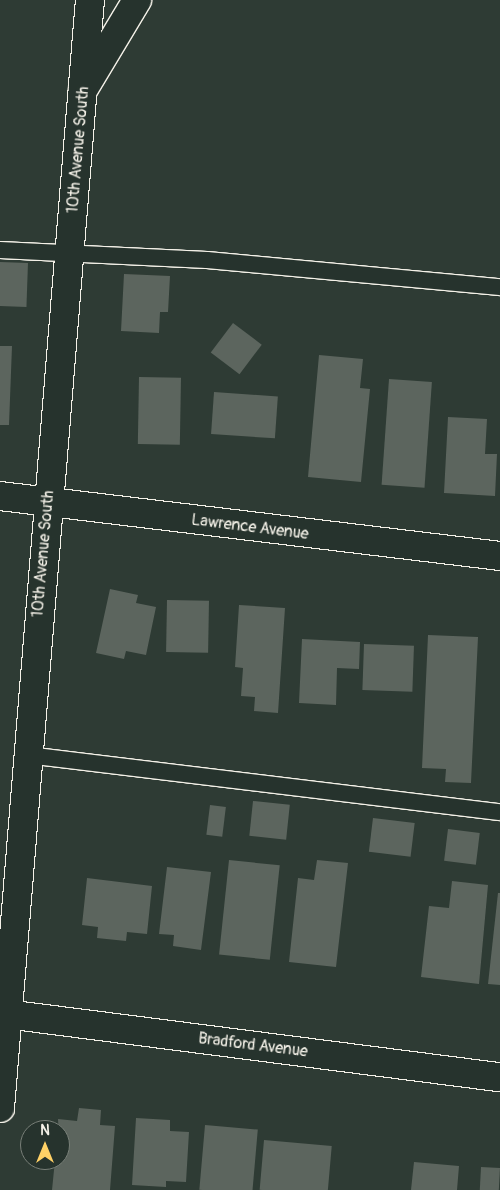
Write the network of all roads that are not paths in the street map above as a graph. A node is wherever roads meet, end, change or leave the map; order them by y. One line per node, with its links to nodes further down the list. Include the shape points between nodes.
1 (90, 0): 3 (street, 10th Avenue South)
2 (137, 0): 3 (street)
3 (84, 90): 5 (street, 10th Avenue South)
4 (0, 250): 5 (lane)
5 (68, 253): 6 (lane, via 220,261); 8 (street, 10th Avenue South)
6 (500, 287)
7 (0, 496): 8 (street, Lawrence Avenue)
8 (47, 503): 9 (street, Lawrence Avenue); 10 (street, 10th Avenue South)
9 (500, 556)
10 (27, 755): 11 (lane); 12 (street, 10th Avenue South)
11 (500, 812)
12 (6, 1014): 13 (street, Bradford Avenue); 14 (street, 10th Avenue South)
13 (500, 1076)
14 (0, 1108)

